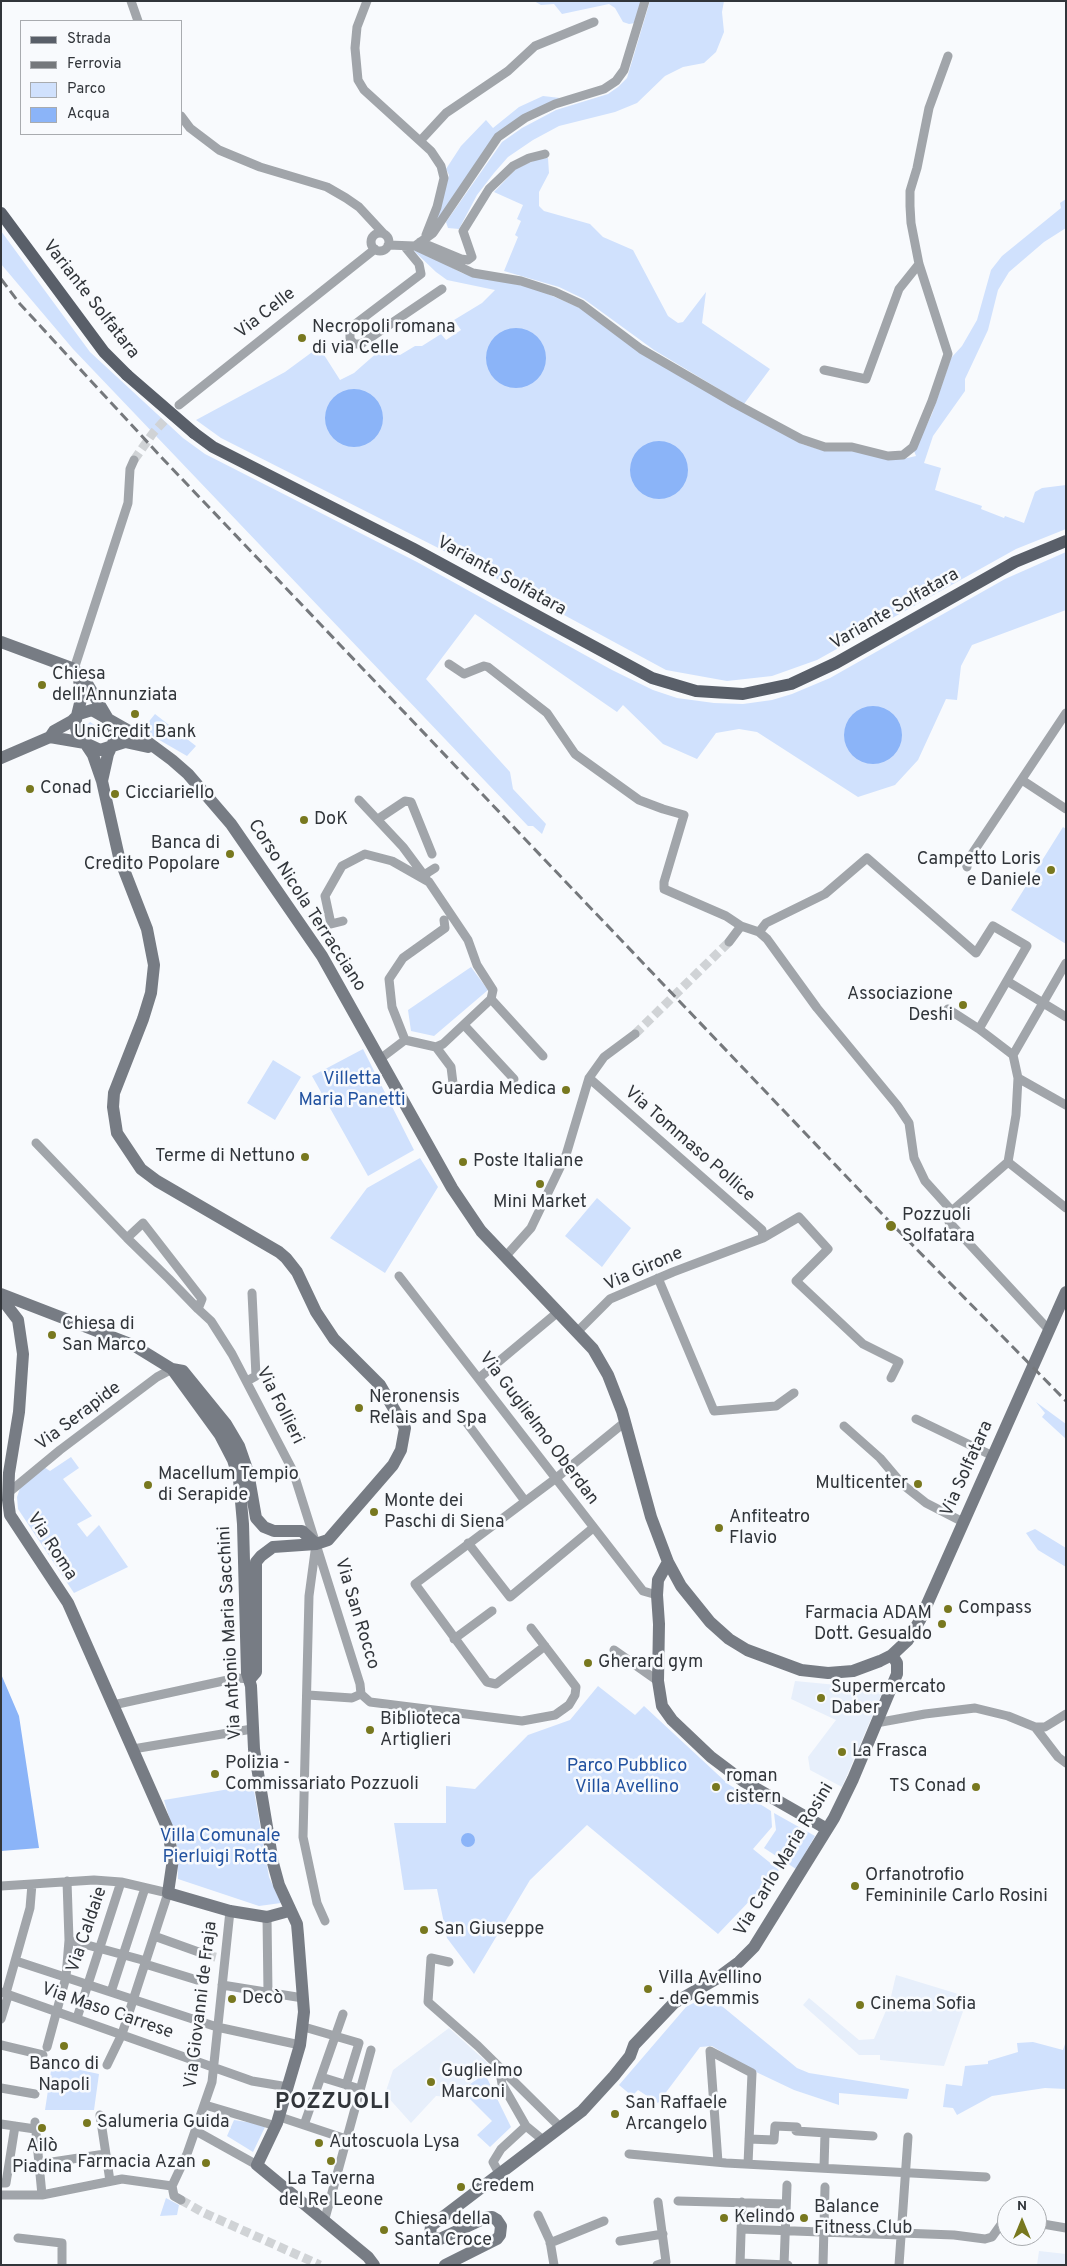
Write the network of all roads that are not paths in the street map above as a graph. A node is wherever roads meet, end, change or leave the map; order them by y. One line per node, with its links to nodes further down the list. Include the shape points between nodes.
1 (131, 1): 4 (street)
2 (367, 1): 8 (street, via 357,27 358,80 364,90)
3 (645, 1): 12 (street, via 624,70 616,81 604,89 525,118 498,137 439,226)
4 (137, 20)
5 (594, 22): 8 (street, via 535,46 508,71 446,113)
6 (948, 56): 15 (street, via 928,108 910,191 911,223)
7 (182, 117): 11 (street, via 190,128 219,150 327,187 359,207)
8 (421, 140): 12 (street, via 441,166 444,178 437,207)
9 (545, 154): 12 (street, via 513,166 489,189 463,231 472,257 468,260)
10 (1, 213): 20 (main road, Variante Solfatara, bridge, via 104,352 213,447 412,548 652,678 704,692 743,694 791,684 836,663 1015,562)
11 (384, 234): 13 (street); 14 (street, Via Celle, via 373,236 371,245)
12 (416, 243): 13 (street); 15 (street, via 432,256 473,273 521,281 581,304 641,349 801,439 826,448 852,447 888,456 902,455 913,447 948,354); 16 (street, via 421,274 350,328 350,339 354,344 361,344)
13 (388, 245): 14 (street, Via Celle, via 384,249)
14 (375, 249): 18 (street, Via Celle)
15 (919, 264): 17 (street, via 899,289 866,379)
16 (442, 289)
17 (824, 370)
18 (179, 405)
19 (134, 460): 23 (street, via 130,469 128,503)
20 (1066, 541)
21 (3, 644): 23 (street)
22 (449, 664): 43 (street, via 464,674 488,667 547,713 575,754 640,800 684,815 664,889 726,916)
23 (76, 672): 25 (street, via 82,695); 26 (street, via 85,680)
24 (1066, 713): 32 (street)
25 (79, 714): 26 (street, via 92,710); 27 (street); 28 (street, via 76,730)
26 (107, 717): 29 (street, via 114,729); 30 (street, Corso Nicola Terracciano)
27 (50, 737): 28 (street); 31 (street)
28 (85, 743): 29 (street, via 100,750); 33 (street)
29 (112, 748): 30 (street, via 125,742); 33 (street)
30 (154, 748): 59 (street, Corso Nicola Terracciano, via 188,774 244,842 322,956)
31 (1, 758)
32 (1022, 780): 35 (street); 38 (street)
33 (102, 781): 101 (street, via 118,857 147,929 154,965 151,993 143,1019 114,1093 117,1133 140,1169 286,1258 334,1339 380,1385 405,1428 401,1450 393,1465 328,1540)
34 (359, 800): 36 (street)
35 (1066, 809)
36 (378, 819): 37 (street, via 405,801 411,802); 40 (street)
37 (432, 854)
38 (966, 867)
39 (436, 868): 40 (street)
40 (427, 879): 42 (street, via 392,860 365,854 342,866 325,896 331,924); 48 (street, via 468,940 477,965 493,990)
41 (444, 920): 55 (street, via 445,928 403,958 389,979 392,1007)
42 (343, 921)
43 (741, 926): 44 (street); 45 (street)
44 (758, 932): 47 (street, via 766,923 825,894 867,858 976,953 993,926 1027,946); 68 (street, via 892,1097 909,1123 914,1158 925,1181)
45 (729, 942)
46 (1066, 963): 49 (street)
47 (1008, 981): 49 (street); 53 (street)
48 (491, 999): 52 (street); 58 (street)
49 (1043, 1003): 51 (street); 57 (street)
50 (948, 1010): 53 (street)
51 (1066, 1017)
52 (464, 1025): 56 (street); 62 (street)
53 (979, 1029): 57 (street)
54 (636, 1034): 60 (street, via 604,1057)
55 (402, 1043): 56 (street); 59 (street)
56 (436, 1047): 63 (street, via 451,1067)
57 (1014, 1055): 61 (street)
58 (543, 1056)
59 (380, 1059): 72 (street, Corso Nicola Terracciano, via 452,1188 481,1231)
60 (589, 1078): 70 (street, Via Tommaso Pollice, via 762,1230); 72 (street, via 568,1155 531,1228)
61 (1018, 1078): 64 (street); 66 (street, via 1016,1116)
62 (514, 1079)
63 (454, 1092)
64 (1066, 1105)
65 (36, 1143): 69 (street, Via Follieri)
66 (1008, 1162): 67 (street); 68 (street)
67 (1066, 1208)
68 (952, 1211): 83 (street, via 950,1222)
69 (128, 1238): 71 (street, via 143,1224); 73 (street, Via Follieri)
70 (764, 1238): 77 (street, Via Girone); 87 (street, Via Girone, via 798,1217 828,1249 796,1281 863,1344 899,1362)
71 (165, 1254): 73 (street); 74 (street)
72 (505, 1257): 82 (street, Corso Nicola Terracciano)
73 (156, 1266): 76 (street, Via Follieri)
74 (179, 1269): 76 (street); 81 (street, via 202,1299)
75 (399, 1276): 86 (street, Via Guglielmo Oberdan)
76 (169, 1278): 81 (street, Via Follieri)
77 (658, 1278): 84 (street, Via Girone, via 610,1299); 89 (street, via 714,1411 776,1406)
78 (1066, 1292): 83 (street, Via Solfatara)
79 (252, 1293): 88 (street, via 256,1376)
80 (1, 1296): 85 (street, via 133,1345); 96 (street, Via Roma, via 18,1320 23,1354)
81 (198, 1309): 88 (street, Via Follieri, via 211,1321)
82 (558, 1312): 84 (street, Corso Nicola Terracciano); 86 (street)
83 (1049, 1330): 94 (street, Via Solfatara)
84 (577, 1332): 92 (street, Corso Nicola Terracciano, via 608,1375)
85 (172, 1369): 96 (street, Via Serapide, via 157,1377); 101 (street, via 183,1371 226,1424 239,1446 248,1472 254,1514 262,1524 274,1531 302,1531); 110 (street, Via Antonio Maria Sacchini, via 220,1435 239,1479 246,1672)
86 (479, 1378): 95 (street, Via Guglielmo Oberdan)
87 (891, 1378)
88 (247, 1381): 101 (street, Via Follieri, via 293,1471)
89 (794, 1392)
90 (464, 1419): 97 (street)
91 (916, 1419): 94 (street)
92 (625, 1422): 95 (street); 102 (street, Corso Nicola Terracciano, via 651,1517)
93 (844, 1426): 98 (street, via 880,1458 902,1484 926,1503)
94 (992, 1456): 98 (street, Via Solfatara)
95 (555, 1479): 97 (street); 99 (street, Via Guglielmo Oberdan)
96 (8, 1493): 114 (street, Via Roma, via 13,1522 68,1603)
97 (525, 1501): 100 (street)
98 (963, 1522): 109 (street, Via Solfatara, via 920,1620 908,1640)
99 (593, 1528): 100 (street, via 510,1597); 103 (street, Via Guglielmo Oberdan, via 643,1591)
100 (468, 1543): 106 (street, via 415,1584)
101 (316, 1544): 110 (street, via 273,1547 256,1562 256,1672); 112 (street, Via San Rocco); 113 (street, via 308,1596)
102 (668, 1562): 103 (street, via 658,1580); 109 (street, Corso Nicola Terracciano, via 681,1586 710,1622 729,1639 763,1656 801,1670 828,1673 853,1671)
103 (657, 1595): 111 (street)
104 (492, 1611): 106 (street)
105 (531, 1628): 107 (street)
106 (454, 1639): 107 (street, via 487,1682 496,1684)
107 (545, 1646): 112 (street, via 576,1687 569,1705 548,1718 522,1722 370,1702)
108 (614, 1650): 111 (street)
109 (892, 1654): 116 (street, Via Carlo Maria Rosini, via 897,1663 897,1674)
110 (250, 1679): 114 (street, via 237,1678); 118 (street, Via Antonio Maria Sacchini)
111 (658, 1681): 121 (street, via 662,1706 711,1757 743,1780)
112 (361, 1694): 113 (street, via 352,1698)
113 (308, 1695): 131 (street, via 303,1837 315,1896)
114 (113, 1705): 119 (street, Via Roma)
115 (1066, 1714): 117 (street, via 1045,1727)
116 (876, 1722): 117 (street, via 975,1708); 121 (street, Via Carlo Maria Rosini, via 853,1779)
117 (1035, 1727): 120 (street)
118 (252, 1730): 119 (street); 129 (street, Via Antonio Maria Sacchini, via 271,1853)
119 (133, 1749): 127 (street, Via Roma, via 171,1846 173,1859)
120 (1066, 1763)
121 (827, 1829): 176 (street, Via Carlo Maria Rosini, via 754,1947 716,1979 674,2003 634,2045 630,2056 600,2093)
122 (67, 1881): 123 (street); 124 (street); 133 (street)
123 (121, 1882): 126 (street); 134 (street, Via Caldaie)
124 (32, 1884): 125 (street); 137 (street, via 30,1908)
125 (1, 1886)
126 (146, 1888): 127 (street); 135 (street)
127 (168, 1893): 128 (street); 132 (street)
128 (230, 1911): 130 (street); 143 (street, Via Giovanni de Fraja, via 222,1958)
129 (289, 1911): 130 (street); 147 (street, Via Antonio Maria Sacchini, via 297,1924)
130 (267, 1917): 145 (street)
131 (325, 1921)
132 (154, 1936): 136 (street); 138 (street)
133 (69, 1940): 134 (street); 140 (street)
134 (101, 1948): 135 (street); 142 (street, Via Caldaie)
135 (123, 1955): 138 (street); 144 (street)
136 (208, 1955)
137 (16, 1961): 140 (street); 146 (street)
138 (145, 1962): 141 (street); 148 (street)
139 (448, 1962): 162 (street, via 430,1958 428,2002)
140 (66, 1977): 142 (street); 149 (street)
141 (197, 1980)
142 (87, 1984): 144 (street); 151 (street, Via Caldaie)
143 (222, 1985): 145 (street); 153 (street, Via Giovanni de Fraja)
144 (111, 1992): 148 (street)
145 (268, 1993): 147 (street)
146 (5, 1994): 149 (street, Via Maso Carrese); 152 (street)
147 (303, 1998): 154 (street, Via Antonio Maria Sacchini)
148 (132, 1999): 153 (street); 155 (street)
149 (57, 2011): 151 (street, Via Maso Carrese); 157 (street, via 45,2051)
150 (343, 2014): 156 (street)
151 (77, 2018): 155 (street, Via Maso Carrese)
152 (1, 2019)
153 (217, 2027): 158 (street); 161 (street, Via Giovanni de Fraja)
154 (304, 2027): 156 (street); 158 (street, Via Antonio Maria Sacchini)
155 (122, 2034): 160 (street); 161 (street, Via Maso Carrese)
156 (336, 2036): 163 (street); 164 (street, via 359,2043)
157 (1, 2045)
158 (300, 2045): 165 (street, Via Antonio Maria Sacchini)
159 (371, 2050): 167 (street)
160 (108, 2065)
161 (214, 2067): 165 (street, Via Maso Carrese, via 252,2081); 169 (street, Via Giovanni de Fraja)
162 (504, 2070): 175 (street, via 502,2084); 176 (street)
163 (321, 2077): 164 (street); 173 (street)
164 (346, 2085): 167 (street)
165 (288, 2087): 171 (street, Via Antonio Maria Sacchini)
166 (1, 2088): 168 (street)
167 (360, 2089): 181 (street)
168 (35, 2094)
169 (205, 2104): 171 (street); 177 (street, Via Giovanni de Fraja)
170 (100, 2115): 184 (street)
171 (278, 2122): 173 (street); 190 (street, Via Antonio Maria Sacchini)
172 (1, 2124): 174 (street)
173 (304, 2125): 181 (street)
174 (15, 2126): 186 (street); 188 (street, via 35,2125)
175 (526, 2126): 183 (street); 193 (street, via 501,2149 494,2162)
176 (560, 2127): 183 (street, Via Carlo Maria Rosini)
177 (196, 2131): 190 (street); 198 (street, Via Giovanni de Fraja)
178 (825, 2133): 179 (street); 182 (street, via 775,2126 774,2140); 191 (street)
179 (873, 2136)
180 (908, 2137): 192 (street)
181 (346, 2139): 208 (street)
182 (749, 2139): 187 (street, via 752,2073 710,2051); 189 (street)
183 (543, 2140): 193 (street, Via Carlo Maria Rosini)
184 (105, 2154): 188 (street); 195 (street)
185 (629, 2154): 187 (street)
186 (5, 2159): 196 (street, via 6,2183)
187 (718, 2162): 189 (street)
188 (39, 2164): 201 (street)
189 (748, 2164): 191 (street)
190 (257, 2165): 208 (street)
191 (824, 2168): 192 (street)
192 (906, 2172): 194 (street); 217 (street)
193 (499, 2173): 224 (street, Via Carlo Maria Rosini, via 429,2230 433,2238 440,2239 492,2217 501,2226 500,2235)
194 (986, 2177)
195 (110, 2181): 198 (street, via 135,2179); 201 (street)
196 (1, 2183)
197 (787, 2185): 206 (street)
198 (172, 2186): 202 (street, via 174,2196)
199 (825, 2187): 215 (street)
200 (1, 2195): 201 (street)
201 (42, 2195)
202 (181, 2200)
203 (678, 2201): 205 (street)
204 (658, 2202): 216 (street)
205 (742, 2202): 206 (street); 211 (street)
206 (786, 2204): 213 (street)
207 (538, 2216): 220 (street)
208 (324, 2222): 223 (street)
209 (604, 2222): 220 (street)
210 (1047, 2225): 212 (street)
211 (742, 2228): 213 (street); 221 (street)
212 (1066, 2228)
213 (786, 2230): 215 (street); 227 (street)
214 (997, 2230): 217 (street, via 986,2239)
215 (824, 2231): 217 (street); 228 (street)
216 (663, 2234): 219 (street); 226 (street, via 666,2262)
217 (901, 2234): 229 (street)
218 (18, 2238): 222 (street, via 62,2243)
219 (620, 2241)
220 (550, 2243): 225 (street)
221 (740, 2264): 227 (street)
222 (62, 2265)
223 (374, 2265)
224 (445, 2265)
225 (554, 2265)
226 (657, 2265)
227 (785, 2265)
228 (823, 2265)
229 (899, 2265)

